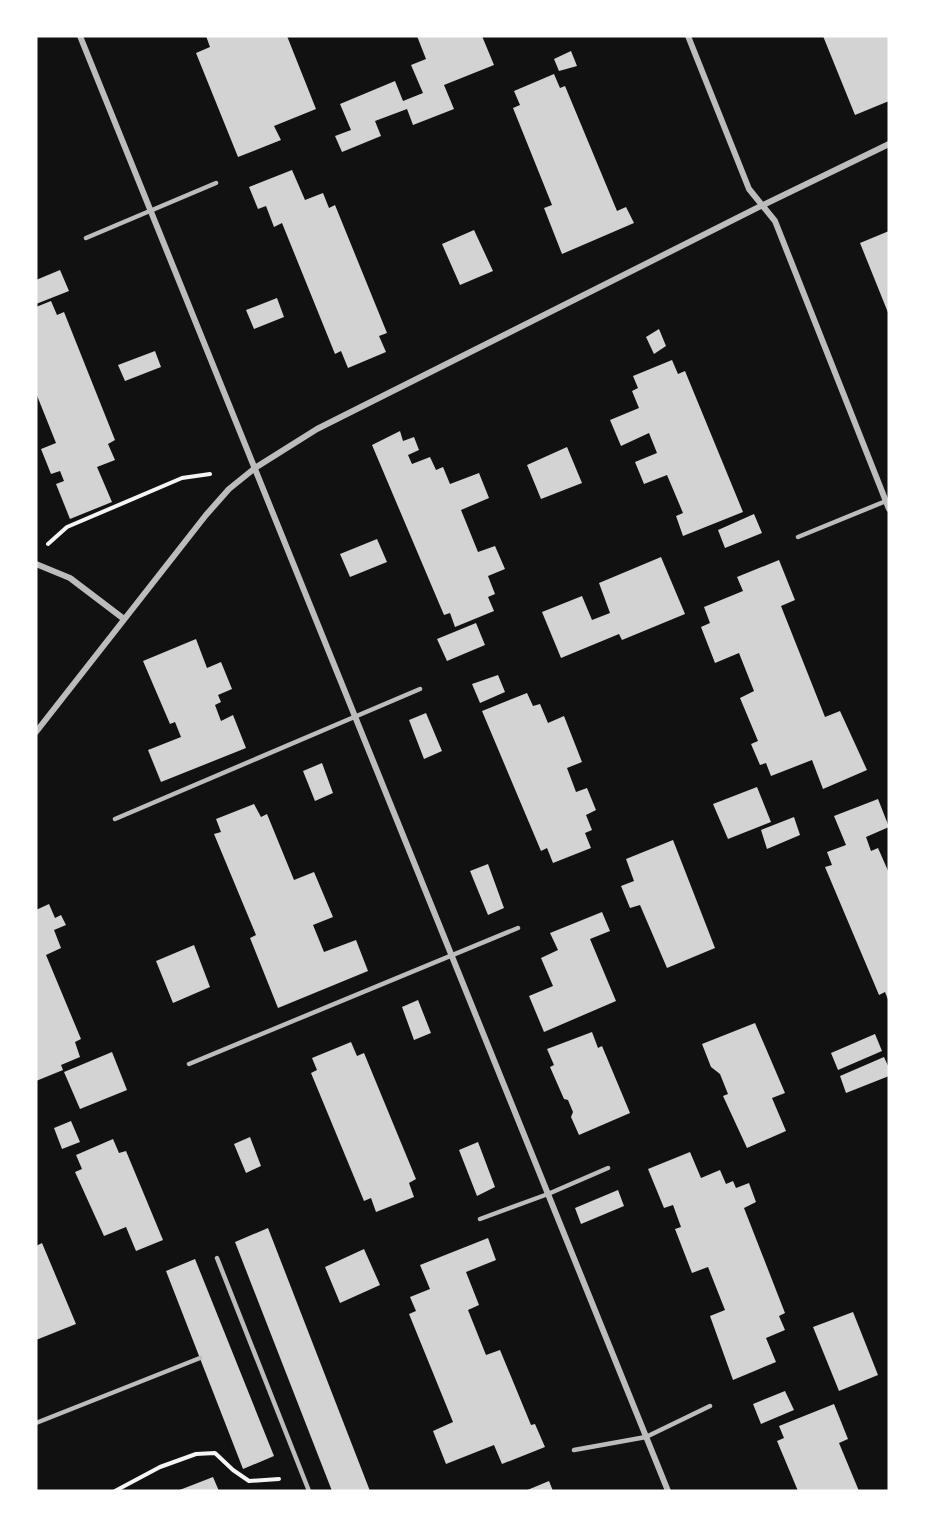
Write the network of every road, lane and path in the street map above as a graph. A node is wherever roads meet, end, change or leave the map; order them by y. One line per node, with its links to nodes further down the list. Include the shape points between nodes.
1 (80, 36): 6 (street)
2 (688, 36): 5 (street, via 749,189)
3 (889, 144): 5 (street)
4 (216, 183): 6 (lane)
5 (763, 205): 8 (street, via 317,429); 9 (street, via 776,221)
6 (151, 211): 7 (lane); 8 (street)
7 (86, 238)
8 (255, 468): 12 (path, via 182,478 67,527 48,544); 13 (street, via 206,515); 15 (street)
9 (886, 501): 10 (street); 11 (lane)
10 (889, 509)
11 (798, 537)
12 (37, 564): 13 (street, via 70,578)
13 (124, 619): 16 (street)
14 (420, 688): 15 (lane)
15 (355, 716): 17 (lane); 19 (street)
16 (36, 732)
17 (115, 819)
18 (518, 927): 19 (lane)
19 (452, 957): 20 (lane); 22 (street)
20 (189, 1064)
21 (608, 1168): 22 (lane)
22 (548, 1194): 23 (lane); 28 (street)
23 (480, 1219)
24 (217, 1257): 30 (lane)
25 (200, 1358): 27 (lane)
26 (710, 1406): 28 (lane)
27 (36, 1423)
28 (646, 1437): 29 (lane); 33 (street)
29 (574, 1450)
30 (303, 1478): 31 (path, via 249,1481 215,1453 196,1454 160,1467); 32 (lane)
31 (115, 1491)
32 (309, 1491)
33 (668, 1491)

